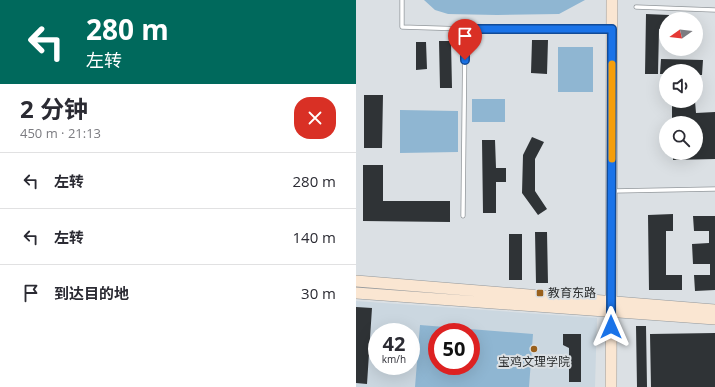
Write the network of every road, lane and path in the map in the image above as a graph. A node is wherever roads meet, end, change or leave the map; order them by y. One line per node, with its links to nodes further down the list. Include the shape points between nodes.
1 (402, 0): 5 (lane, via 402,27)
2 (612, 0): 6 (street)
3 (636, 7): 4 (lane)
4 (715, 10)
5 (465, 29): 6 (lane); 9 (lane)
6 (612, 29): 8 (street)
7 (715, 189): 8 (lane)
8 (612, 191): 12 (street)
9 (463, 216)
10 (356, 281): 12 (street)
11 (356, 293): 12 (street)
12 (611, 307): 13 (street); 14 (street); 15 (street)
13 (715, 310)
14 (715, 319)
15 (611, 387)

